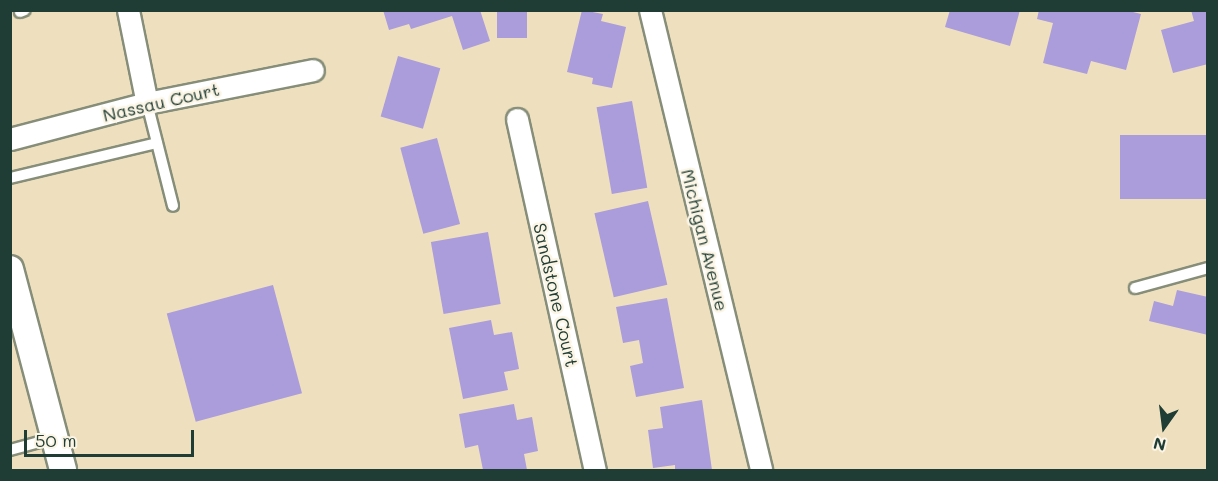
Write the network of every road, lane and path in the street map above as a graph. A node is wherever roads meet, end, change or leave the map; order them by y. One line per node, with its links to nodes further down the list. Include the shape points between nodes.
1 (128, 10): 4 (street)
2 (650, 10): 18 (street, Michigan Avenue)
3 (313, 70): 4 (street, Nassau Court)
4 (147, 103): 6 (street, Nassau Court); 7 (lane)
5 (517, 119): 17 (street, Sandstone Court)
6 (10, 139)
7 (157, 143): 8 (lane); 9 (lane)
8 (10, 178)
9 (173, 206)
10 (1208, 268): 12 (lane)
11 (10, 269): 13 (street)
12 (1136, 288)
13 (17, 316): 14 (street)
14 (55, 438): 15 (lane); 16 (street)
15 (10, 450)
16 (63, 471)
17 (595, 471)
18 (761, 471)

